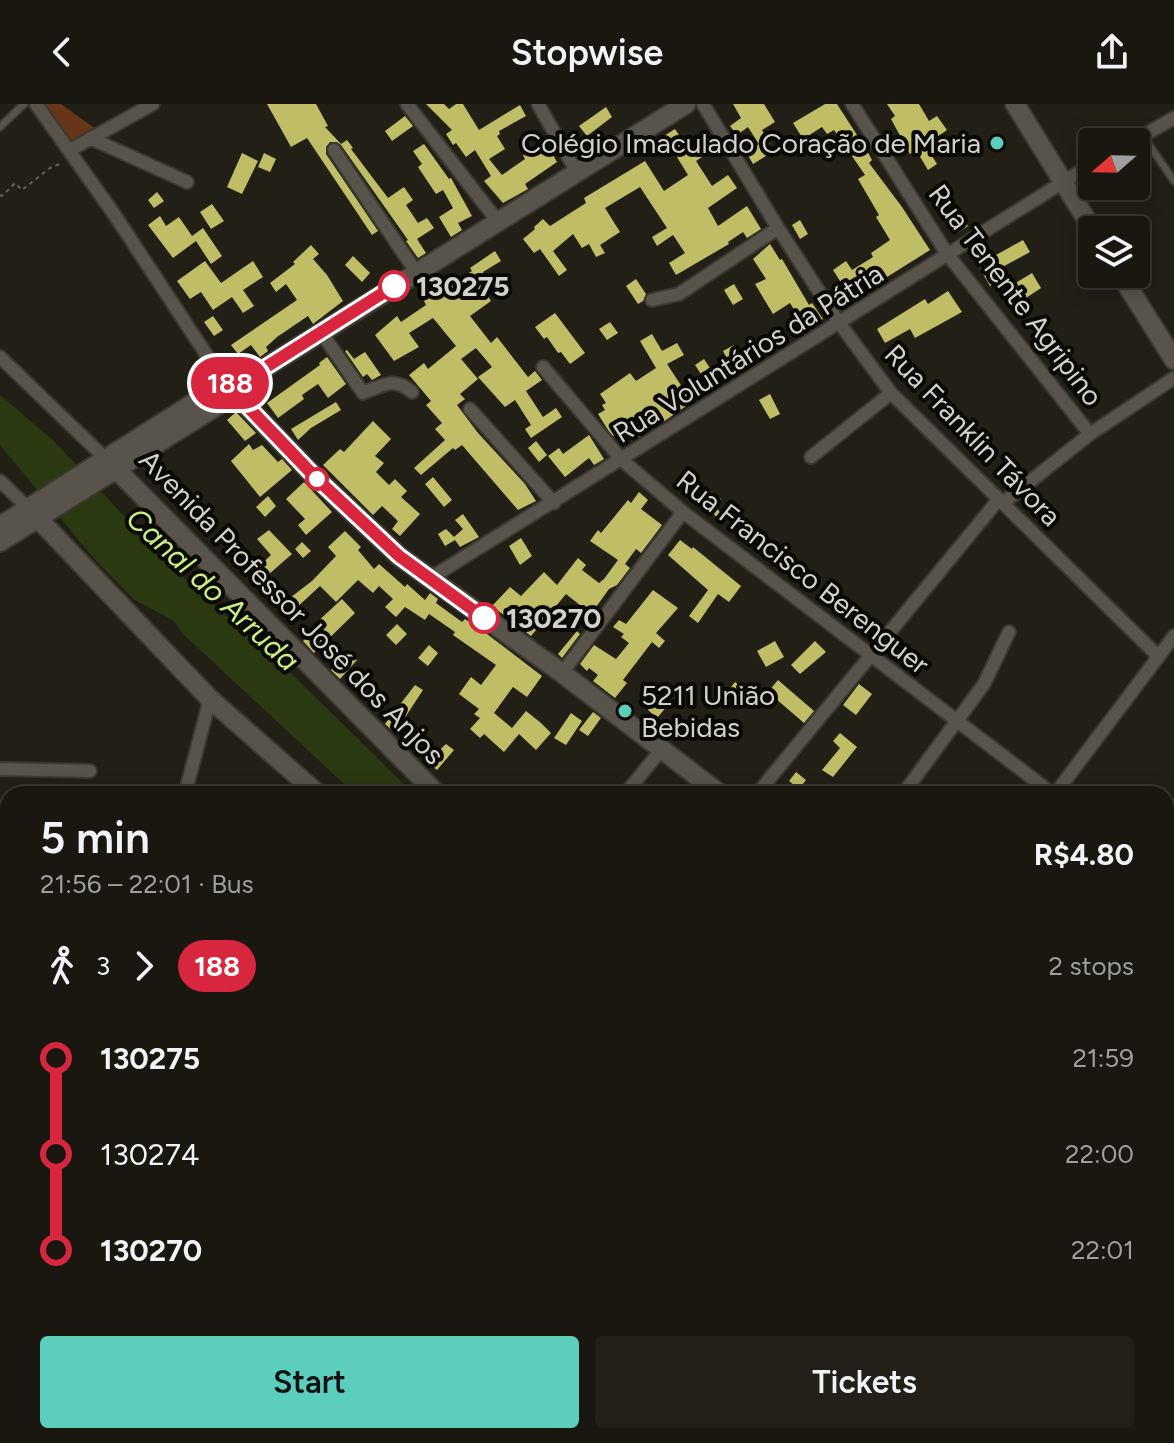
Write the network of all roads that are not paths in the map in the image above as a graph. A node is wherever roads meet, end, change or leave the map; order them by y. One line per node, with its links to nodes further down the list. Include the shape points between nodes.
1 (24, 104): 11 (lane)
2 (36, 104): 15 (street)
3 (153, 104): 13 (street)
4 (407, 104): 23 (street)
5 (538, 104): 18 (street)
6 (686, 104): 18 (main road)
7 (703, 104): 24 (street, Rua Franklin Távora)
8 (852, 104): 25 (street, Rua Tenente Agripino)
9 (1023, 107): 19 (main road)
10 (1174, 118): 12 (street)
11 (0, 127)
12 (1150, 132)
13 (90, 138): 15 (street); 21 (street)
14 (334, 150): 26 (street)
15 (72, 153): 35 (street)
16 (1150, 154): 20 (lane)
17 (1078, 172): 19 (street, Rua Voluntários da Pátria)
18 (578, 174): 23 (main road)
19 (1062, 181): 22 (main road); 25 (street, Rua Voluntários da Pátria)
20 (1174, 181)
21 (187, 182)
22 (1084, 216)
23 (499, 223): 26 (main road)
24 (778, 228): 28 (street, via 679,294); 29 (street, Rua Franklin Távora)
25 (948, 255): 29 (street, Rua Voluntários da Pátria); 39 (street, Rua Tenente Agripino)
26 (416, 272): 30 (main road)
27 (1129, 288): 32 (main road)
28 (652, 300)
29 (840, 324): 37 (street, Rua Franklin Távora); 41 (street, Rua Voluntários da Pátria)
30 (321, 332): 35 (main road); 36 (street, via 363,393 388,383 401,383)
31 (0, 357): 42 (street)
32 (1174, 360)
33 (543, 367): 41 (street, Rua Francisco Berenguer)
34 (1174, 378): 39 (street)
35 (235, 386): 42 (main road); 50 (main road, via 364,525)
36 (412, 392)
37 (891, 393): 40 (street); 44 (street, Rua Franklin Távora)
38 (470, 409): 45 (street)
39 (1090, 434): 44 (street)
40 (811, 457)
41 (622, 460): 45 (street, Rua Voluntários da Pátria); 47 (street, Rua Francisco Berenguer)
42 (105, 469): 46 (main road); 63 (main road, Avenida Professor José dos Anjos)
43 (0, 481): 46 (street)
44 (1001, 501): 53 (street); 54 (street, Rua Franklin Távora)
45 (554, 503): 50 (street, Rua Voluntários da Pátria)
46 (37, 510): 48 (main road); 49 (main road); 56 (main road)
47 (683, 512): 53 (street, Rua Francisco Berenguer); 55 (street)
48 (0, 526)
49 (0, 542)
50 (429, 579): 55 (main road)
51 (1009, 632): 57 (street, via 984,684)
52 (1174, 636): 54 (street)
53 (870, 654): 57 (street, Rua Francisco Berenguer); 66 (street)
54 (1158, 656): 69 (street)
55 (562, 673): 58 (main road)
56 (210, 699): 61 (street); 62 (main road)
57 (956, 721): 67 (street); 68 (street, Rua Francisco Berenguer)
58 (662, 749): 64 (street); 65 (main road)
59 (0, 769): 60 (street)
60 (90, 771)
61 (187, 786)
62 (309, 786)
63 (429, 786)
64 (632, 786)
65 (710, 786)
66 (763, 786)
67 (909, 786)
68 (1043, 786)
69 (1060, 786)

